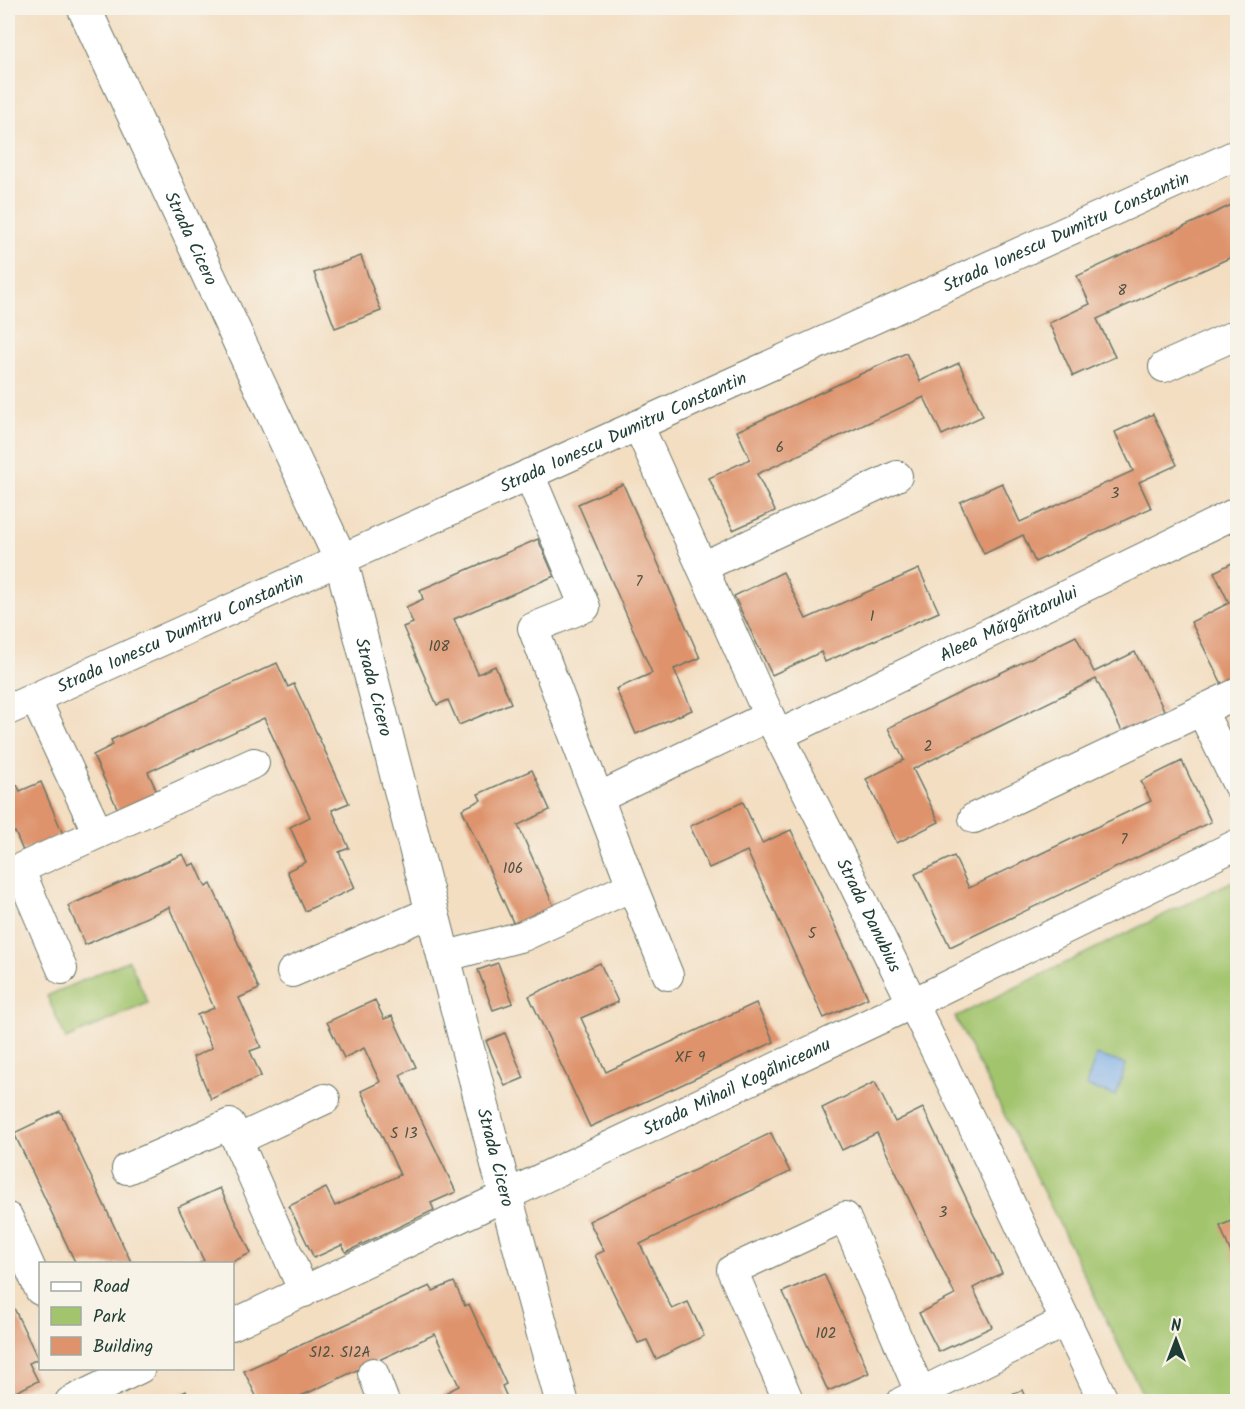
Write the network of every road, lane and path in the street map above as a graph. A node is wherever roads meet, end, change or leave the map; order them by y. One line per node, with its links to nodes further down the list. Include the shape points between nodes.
1 (84, 8): 9 (main road, Strada Cicero)
2 (1238, 154): 5 (street, Strada Ionescu Dumitru Constantin)
3 (1238, 334): 4 (street)
4 (1164, 367)
5 (638, 425): 6 (street, Strada Ionescu Dumitru Constantin); 10 (street, Strada Danubius)
6 (529, 474): 9 (street, Strada Ionescu Dumitru Constantin); 18 (street, via 585,607 533,628)
7 (897, 476): 10 (street)
8 (1238, 512): 15 (street, Aleea Mărgăritarului)
9 (341, 560): 12 (street, Strada Ionescu Dumitru Constantin); 23 (main road, Strada Cicero)
10 (702, 567): 15 (street, Strada Danubius)
11 (1238, 693): 14 (street)
12 (35, 698): 13 (street, Strada Ionescu Dumitru Constantin); 20 (street)
13 (8, 710)
14 (1202, 711): 17 (street); 19 (street)
15 (774, 726): 18 (street, Aleea Mărgăritarului); 28 (street, Strada Danubius)
16 (254, 763): 20 (street)
17 (1238, 785)
18 (598, 798): 22 (street)
19 (974, 818)
20 (98, 833): 25 (street, via 19,869)
21 (1238, 844): 28 (street, Strada Mihail Kogălniceanu)
22 (632, 886): 24 (street, via 523,936); 27 (street)
23 (431, 912): 24 (main road, Strada Cicero); 26 (street)
24 (443, 957): 32 (main road, Strada Cicero)
25 (62, 969)
26 (292, 972)
27 (668, 975)
28 (913, 1003): 32 (street, Strada Mihail Kogălniceanu); 37 (street, Strada Danubius)
29 (325, 1099): 30 (street)
30 (237, 1140): 31 (street, via 230,1124); 36 (street)
31 (127, 1169)
32 (506, 1197): 36 (street, Strada Mihail Kogălniceanu); 44 (main road, Strada Cicero)
33 (8, 1218): 34 (street)
34 (16, 1259): 35 (street)
35 (39, 1289)
36 (304, 1292): 38 (street, Strada Mihail Kogălniceanu)
37 (1066, 1321): 42 (street); 46 (street, Strada Danubius)
38 (234, 1324)
39 (134, 1370): 41 (street)
40 (373, 1373): 43 (street)
41 (78, 1388)
42 (911, 1397): 45 (street, via 845,1217 732,1270)
43 (384, 1401)
44 (562, 1401)
45 (789, 1401)
46 (1104, 1401)

